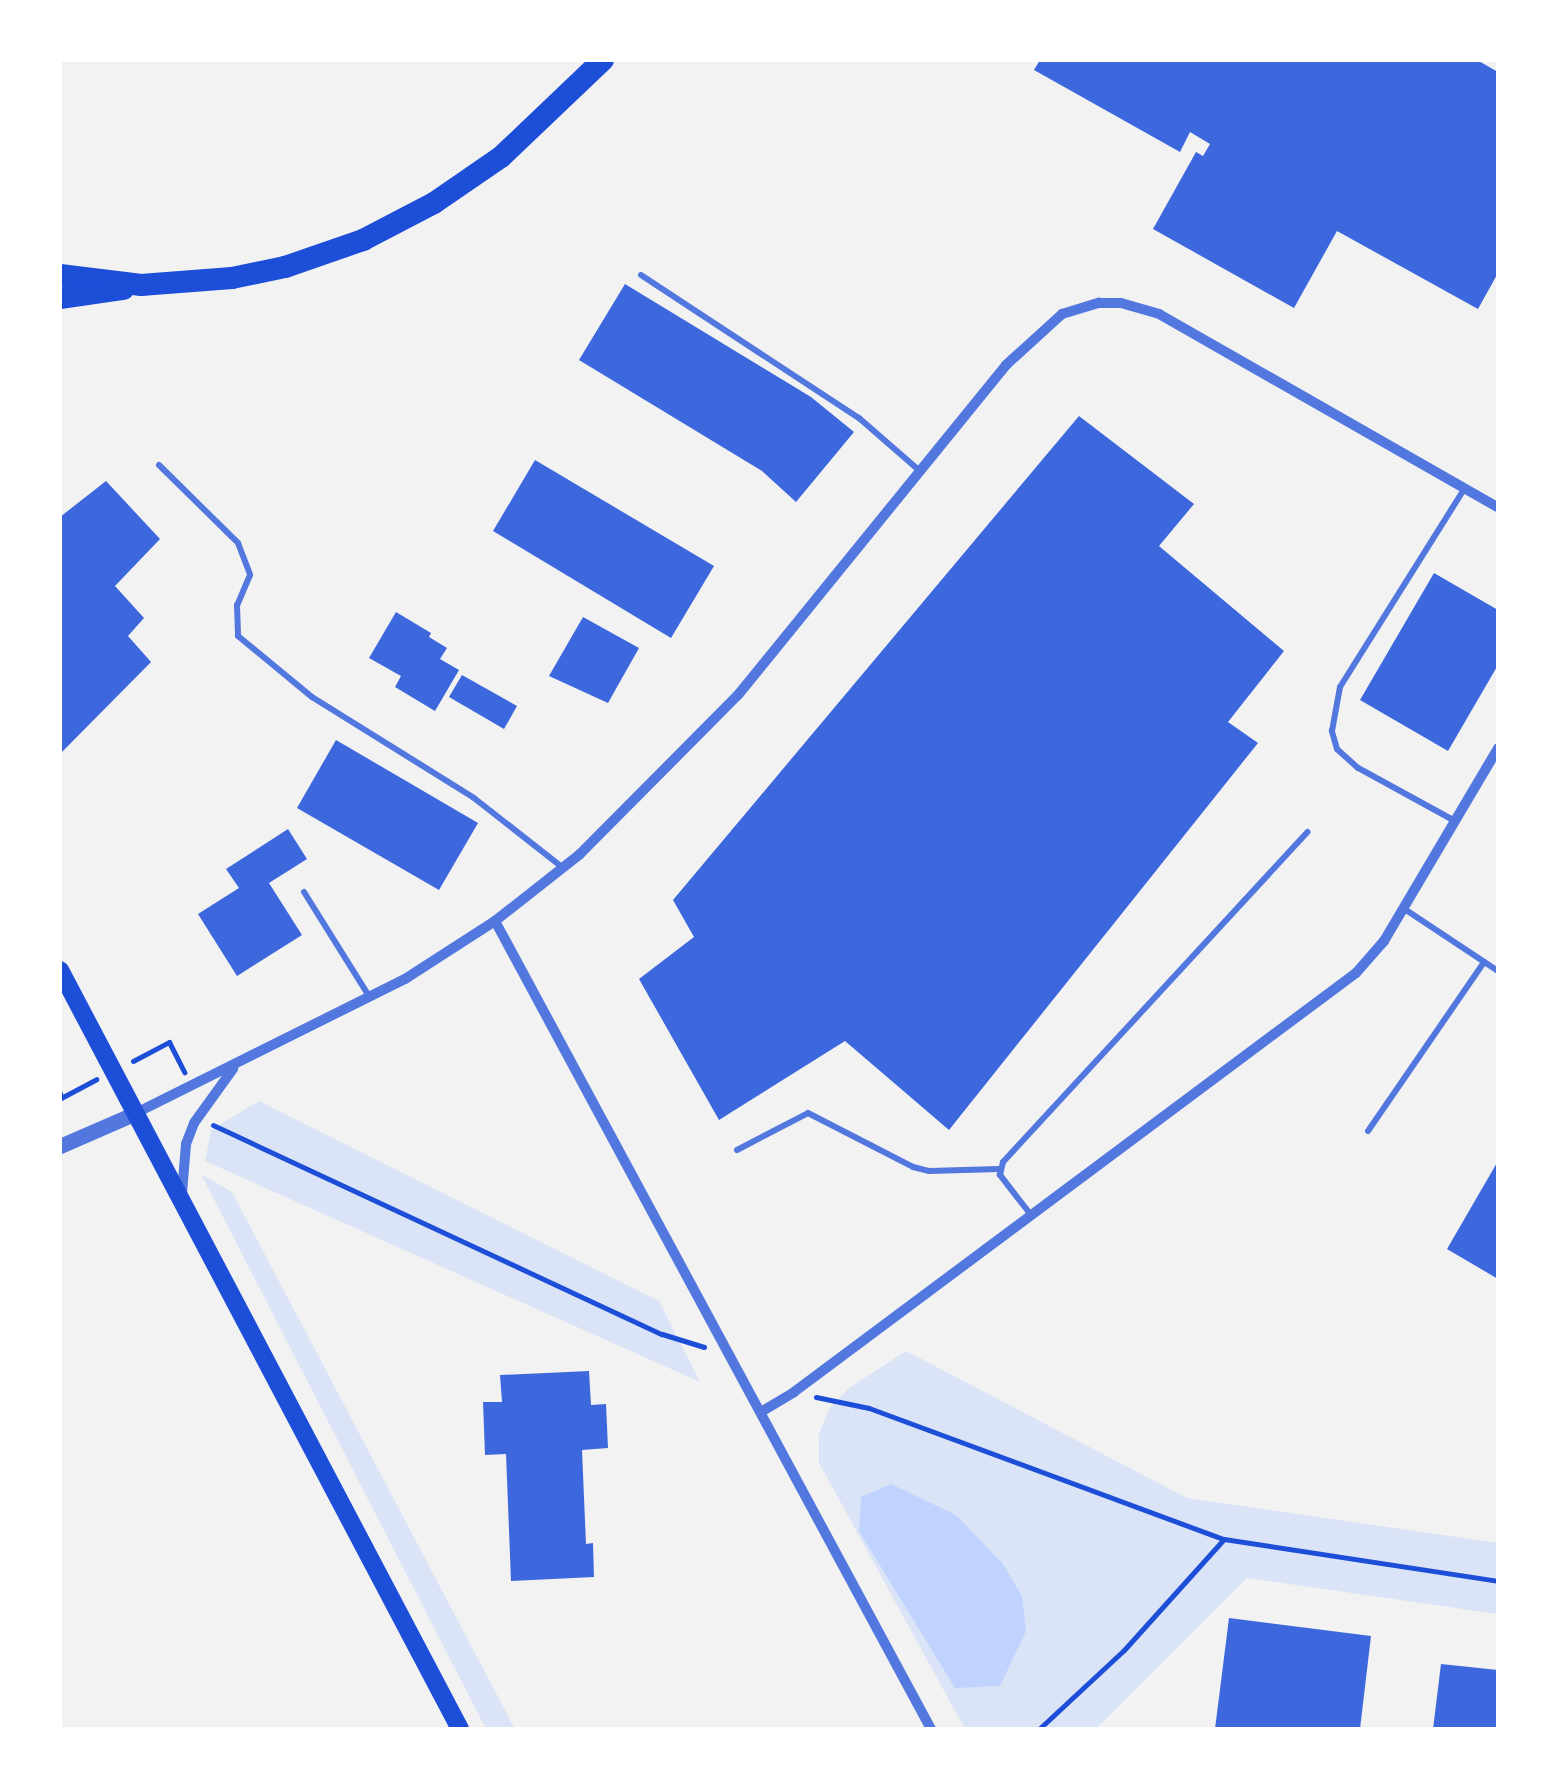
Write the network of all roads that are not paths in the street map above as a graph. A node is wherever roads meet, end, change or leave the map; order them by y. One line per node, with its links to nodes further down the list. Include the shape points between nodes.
1 (602, 60): 3 (highway, via 502,157 363,240 285,268 232,278)
2 (642, 275): 5 (lane, via 859,418)
3 (62, 281)
4 (159, 466): 11 (lane, via 238,544 250,575 237,605 238,636 312,697 474,798)
5 (921, 472): 6 (street, via 1043,327 1079,307 1121,304 1184,327); 11 (street, via 738,695 636,803)
6 (1464, 489): 7 (street); 9 (lane, via 1340,688 1332,731 1336,749 1358,768)
7 (1498, 508)
8 (1498, 748): 9 (street)
9 (1455, 821): 13 (street)
10 (1307, 832): 24 (lane)
11 (563, 868): 14 (street)
12 (304, 892): 18 (lane)
13 (1402, 908): 15 (lane); 26 (street, via 1356,973)
14 (496, 921): 18 (street); 27 (street)
15 (1484, 962): 17 (lane); 21 (lane)
16 (60, 970): 20 (main road)
17 (1498, 971)
18 (370, 998): 19 (street)
19 (237, 1064): 20 (street); 25 (street, via 186,1144)
20 (136, 1113): 22 (street); 25 (main road)
21 (1368, 1132)
22 (60, 1146)
23 (737, 1150): 24 (lane, via 808,1113 900,1163 930,1171)
24 (999, 1169): 26 (lane)
25 (182, 1200): 28 (main road)
26 (1031, 1216): 27 (street)
27 (760, 1412): 29 (street)
28 (460, 1729)
29 (931, 1729)

